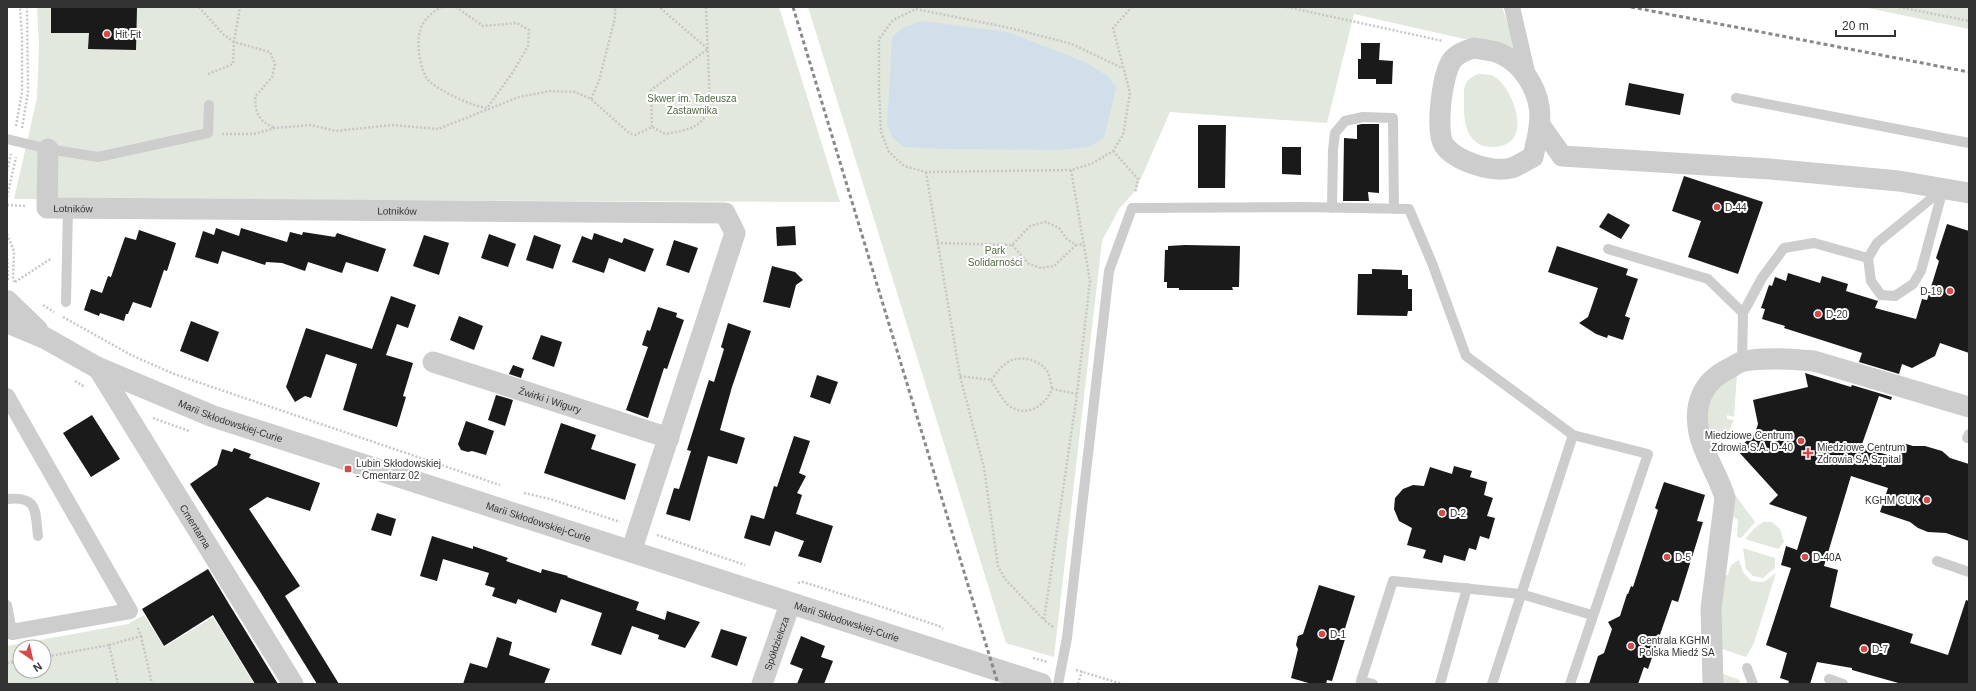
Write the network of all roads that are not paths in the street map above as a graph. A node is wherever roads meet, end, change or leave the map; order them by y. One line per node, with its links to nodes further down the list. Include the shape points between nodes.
1 (1512, 7): 2 (street)
2 (1528, 76): 5 (street, via 1539,103); 10 (street, via 1513,62 1497,53 1474,48 1465,51 1453,59 1446,71 1441,91 1440,133 1451,153 1467,162 1490,169 1510,168)
3 (1736, 98): 7 (lane)
4 (209, 104): 8 (lane, via 208,133 98,157)
5 (1540, 125): 9 (street); 10 (street)
6 (14, 140): 8 (lane)
7 (1969, 143)
8 (48, 149): 13 (street, Lotników, via 47,208)
9 (1562, 156): 10 (street); 11 (street, via 1770,169 1899,181)
10 (1532, 157)
11 (1943, 189): 12 (street); 17 (lane, via 1877,243); 17 (lane, via 1921,271 1913,284 1895,296 1881,294 1872,281)
12 (1969, 193)
13 (68, 208): 19 (lane); 30 (street, Lotników, via 725,213 736,233)
14 (1332, 208): 15 (lane); 15 (lane, via 1335,133 1345,121 1363,117 1393,118); 48 (lane, via 1132,208 1109,271 1067,638)
15 (1394, 209): 29 (lane, via 1409,209 1466,356)
16 (1608, 249): 20 (lane, via 1708,279)
17 (1868, 258): 20 (lane, via 1814,243 1784,248 1762,278)
18 (14, 290): 22 (street, Marii Skłodowskiej-Curie)
19 (66, 302)
20 (1743, 313): 24 (lane)
21 (7, 322): 22 (street, Marii Skłodowskiej-Curie)
22 (45, 338): 25 (street, Marii Skłodowskiej-Curie)
23 (433, 362): 30 (street, Żwirki i Wigury)
24 (1742, 362): 27 (street, via 1757,359 1814,361); 53 (street, via 1724,371 1709,383 1700,398 1696,415 1700,434 1721,483 1724,498 1711,609)
25 (98, 368): 34 (street, Marii Skłodowskiej-Curie, via 212,416); 45 (street, Cmentarna)
26 (7, 396): 42 (street, via 130,611)
27 (1968, 403)
28 (1969, 434): 31 (lane)
29 (1573, 435): 39 (lane); 41 (lane, via 1648,454)
30 (668, 438): 34 (street)
31 (1969, 438)
32 (7, 500): 33 (lane, via 21,498 31,504 35,510)
33 (38, 536)
34 (631, 552): 38 (street, Marii Skłodowskiej-Curie)
35 (1937, 560): 36 (lane)
36 (1969, 572)
37 (1467, 588): 39 (lane); 49 (lane, via 1393,580 1361,681); 50 (lane)
38 (791, 594): 46 (street, Spółdzielcza); 47 (street, Marii Skłodowskiej-Curie)
39 (1521, 594): 41 (lane); 51 (lane)
40 (7, 605): 42 (lane)
41 (1592, 614): 52 (lane)
42 (9, 632)
43 (1747, 668): 54 (lane)
44 (1829, 680): 55 (lane)
45 (293, 684)
46 (762, 684)
47 (1041, 684)
48 (1058, 684)
49 (1373, 684)
50 (1440, 684)
51 (1492, 684)
52 (1570, 684)
53 (1713, 684)
54 (1753, 684)
55 (1843, 684)

